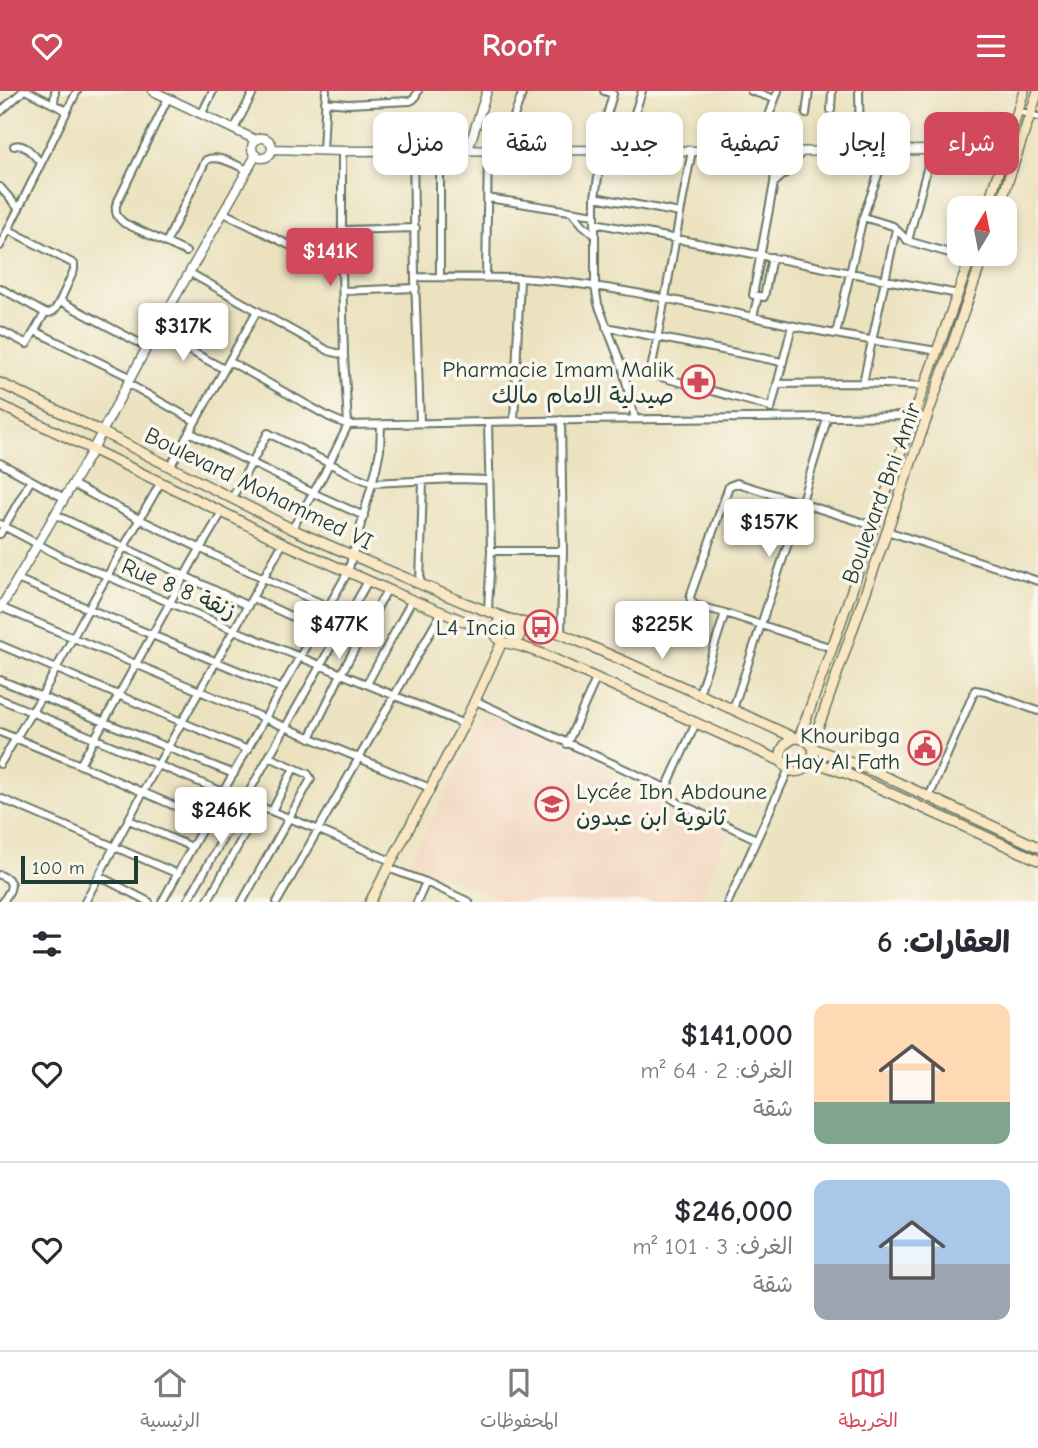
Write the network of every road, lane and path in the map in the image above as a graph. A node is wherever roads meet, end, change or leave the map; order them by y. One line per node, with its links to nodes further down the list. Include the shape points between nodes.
1 (25, 91): 23 (street); 25 (street)
2 (55, 91): 23 (street)
3 (77, 91): 26 (street)
4 (213, 91): 33 (street)
5 (254, 91): 36 (street)
6 (326, 91): 22 (street)
7 (418, 91): 22 (street, via 410,101)
8 (487, 91): 40 (street)
9 (523, 91): 28 (street)
10 (604, 91): 19 (street)
11 (642, 91): 30 (street)
12 (751, 91): 21 (street)
13 (778, 91): 21 (street)
14 (809, 91): 34 (street)
15 (832, 91): 24 (street)
16 (859, 91): 32 (street)
17 (1024, 91): 27 (main road)
18 (1038, 91): 35 (main road)
19 (614, 92): 29 (street)
20 (161, 94): 33 (street); 82 (street, via 115,213 124,223)
21 (775, 99): 31 (street)
22 (325, 102): 43 (street)
23 (54, 104): 26 (street)
24 (831, 110)
25 (0, 111)
26 (67, 111): 50 (street)
27 (1018, 111): 35 (street)
28 (516, 112)
29 (609, 112)
30 (635, 112)
31 (770, 112)
32 (859, 112)
33 (202, 113): 36 (street)
34 (806, 114)
35 (1034, 115): 42 (main road)
36 (234, 129): 37 (street)
37 (256, 140): 39 (street, via 266,138); 49 (street, via 252,148)
38 (14, 146): 50 (street, via 24,146)
39 (272, 149): 43 (street); 49 (street, via 266,157)
40 (468, 150): 41 (street)
41 (482, 150)
42 (1019, 150)
43 (323, 151): 44 (street)
44 (342, 151): 45 (street); 78 (street)
45 (373, 151)
46 (683, 151): 47 (street)
47 (692, 151): 48 (street); 70 (street)
48 (697, 151)
49 (256, 155): 51 (street)
50 (41, 163): 68 (street)
51 (248, 170): 71 (street); 82 (street, via 218,158 206,160)
52 (415, 175): 75 (street)
53 (440, 175): 94 (street)
54 (488, 175): 67 (street)
55 (597, 175): 66 (street)
56 (775, 175): 62 (street)
57 (783, 175): 62 (street)
58 (878, 175): 73 (street)
59 (925, 175): 81 (street)
60 (997, 175): 64 (main road)
61 (1010, 175): 65 (main road)
62 (774, 183): 86 (street)
63 (0, 187): 68 (street)
64 (991, 196)
65 (1003, 196)
66 (595, 197): 70 (street); 72 (street)
67 (488, 198): 69 (street); 95 (street)
68 (19, 209): 77 (street)
69 (572, 212): 72 (street); 79 (street)
70 (680, 212): 80 (street)
71 (224, 213): 90 (street); 91 (street)
72 (595, 215): 74 (street)
73 (863, 217): 76 (street); 92 (street)
74 (595, 223): 79 (street); 80 (street)
75 (416, 228): 78 (street); 93 (street)
76 (897, 229): 81 (street); 97 (street)
77 (9, 230): 83 (street); 105 (street, via 74,264)
78 (343, 230): 90 (street)
79 (595, 235): 98 (street)
80 (675, 238): 86 (street); 104 (street)
81 (908, 241): 84 (street)
82 (166, 243): 85 (street)
83 (0, 246)
84 (947, 250)
85 (186, 252)
86 (760, 255): 87 (street); 103 (street, via 753,295)
87 (772, 257): 92 (street); 103 (street, via 764,297)
88 (968, 266): 102 (main road, Boulevard Bni Amir)
89 (980, 266): 135 (main road, Boulevard Bni Amir)
90 (342, 271): 101 (street)
91 (190, 273): 106 (street); 113 (street)
92 (850, 273): 97 (street); 114 (street)
93 (415, 277): 94 (street); 100 (street)
94 (440, 277): 95 (street)
95 (486, 277): 96 (street)
96 (520, 278): 98 (street); 140 (street)
97 (885, 280): 102 (street); 116 (street)
98 (595, 286): 104 (street); 110 (street)
99 (0, 288): 107 (street)
100 (416, 288): 101 (street); 141 (street)
101 (343, 291): 119 (street)
102 (958, 294): 118 (main road, Boulevard Bni Amir)
103 (758, 296): 108 (street)
104 (666, 298): 108 (street); 115 (street)
105 (60, 301): 107 (street, via 52,313); 117 (street)
106 (257, 311): 119 (street); 120 (street)
107 (45, 313): 112 (street)
108 (753, 317): 109 (street)
109 (792, 325): 114 (street); 121 (street)
110 (606, 327): 115 (street); 123 (street)
111 (0, 331): 112 (street, via 27,344)
112 (35, 331): 125 (street)
113 (155, 332): 117 (street); 122 (street)
114 (836, 334): 116 (street)
115 (658, 337): 121 (street); 124 (street)
116 (871, 340): 118 (street); 127 (street)
117 (147, 347): 125 (street)
118 (938, 351): 129 (main road, Boulevard Bni Amir)
119 (344, 355): 142 (street)
120 (229, 361): 122 (street); 142 (street)
121 (782, 362): 128 (street)
122 (224, 369): 138 (street)
123 (623, 369): 124 (street); 136 (street)
124 (650, 374): 131 (street)
125 (129, 380): 138 (street); 144 (street)
126 (0, 383): 144 (main road, Boulevard Mohammed VI)
127 (863, 383): 128 (street); 129 (street)
128 (777, 384): 131 (street)
129 (925, 386): 132 (main road, Boulevard Bni Amir)
130 (0, 405): 146 (main road, Boulevard Mohammed VI)
131 (771, 407): 134 (street)
132 (915, 416): 133 (street); 135 (street); 166 (main road, Boulevard Bni Amir)
133 (828, 417): 134 (street); 160 (street)
134 (769, 418): 136 (street)
135 (928, 418): 168 (main road, Boulevard Bni Amir)
136 (635, 419): 137 (street)
137 (561, 420): 140 (street); 175 (street)
138 (195, 421): 145 (street)
139 (488, 422): 140 (street); 141 (street); 153 (street)
140 (514, 422)
141 (420, 423): 143 (street)
142 (348, 425): 143 (street); 148 (street)
143 (381, 425): 155 (street)
144 (102, 432): 146 (street); 150 (main road, Boulevard Mohammed VI)
145 (189, 432): 147 (street); 150 (street)
146 (93, 449): 154 (main road, Boulevard Mohammed VI); 156 (street)
147 (251, 463): 148 (street, via 268,433); 157 (street); 159 (street)
148 (330, 463): 155 (street); 157 (street)
149 (1, 466): 151 (street)
150 (170, 467): 159 (main road, Boulevard Mohammed VI)
151 (31, 480): 158 (street); 165 (street)
152 (423, 480): 153 (street); 155 (street); 184 (street)
153 (489, 480): 174 (street)
154 (161, 482): 161 (main road, Boulevard Mohammed VI); 164 (street)
155 (372, 483): 163 (street)
156 (72, 484): 158 (street); 164 (street)
157 (313, 493): 163 (street); 167 (street)
158 (64, 498): 162 (street)
159 (232, 498): 167 (main road, Boulevard Mohammed VI)
160 (801, 504): 166 (street); 195 (street, via 737,483 729,486 690,597 695,605); 197 (street)
161 (222, 512): 170 (main road, Boulevard Mohammed VI); 173 (street)
162 (54, 514): 171 (street); 172 (street)
163 (364, 516): 176 (street)
164 (139, 519): 172 (street); 173 (street)
165 (2, 526): 169 (street); 171 (street, Rue 8 8 زنقة)
166 (874, 526): 206 (main road, Boulevard Bni Amir)
167 (292, 529): 176 (main road, Boulevard Mohammed VI)
168 (887, 531): 183 (street); 239 (main road, Boulevard Bni Amir)
169 (0, 534)
170 (283, 543): 177 (main road, Boulevard Mohammed VI); 181 (street)
171 (37, 545): 178 (street, Rue 8 8 زنقة); 180 (street)
172 (124, 546): 178 (street); 179 (street)
173 (201, 548): 179 (street); 181 (street)
174 (491, 551): 175 (street); 193 (street)
175 (563, 551): 201 (street)
176 (354, 556): 177 (street); 184 (main road, Boulevard Mohammed VI)
177 (348, 572): 182 (main road, Boulevard Mohammed VI); 190 (street)
178 (107, 576): 188 (street, Rue 8 8 زنقة); 192 (street)
179 (185, 576): 188 (street); 189 (street)
180 (17, 579): 191 (street); 192 (street)
181 (263, 579): 186 (street); 190 (street)
182 (368, 581): 185 (main road, Boulevard Mohammed VI); 210 (street)
183 (1038, 581)
184 (420, 584): 193 (main road, Boulevard Mohammed VI)
185 (387, 590): 187 (main road, Boulevard Mohammed VI); 212 (street)
186 (252, 598): 189 (street); 198 (street)
187 (412, 600): 194 (main road, Boulevard Mohammed VI); 215 (street)
188 (170, 603): 199 (street, Rue 8 8 زنقة); 202 (street)
189 (247, 606): 199 (street)
190 (329, 607): 198 (street)
191 (0, 608): 203 (street)
192 (89, 609): 202 (street); 203 (street)
193 (488, 610): 196 (main road, Boulevard Mohammed VI)
194 (442, 612): 200 (main road, Boulevard Mohammed VI); 220 (street)
195 (725, 613): 197 (street); 218 (street)
196 (511, 619): 200 (main road, via 499,621); 201 (main road, Boulevard Mohammed VI); 204 (main road, via 520,627 520,635)
197 (762, 625): 206 (street); 224 (street)
198 (316, 628): 207 (street)
199 (234, 630): 207 (street, Rue 8 8 زنقة); 208 (street)
200 (495, 632): 204 (main road)
201 (561, 633): 218 (main road, Boulevard Mohammed VI)
202 (153, 635): 208 (street); 209 (street)
203 (72, 638): 209 (street); 211 (street)
204 (507, 643): 213 (main road); 223 (main road)
205 (0, 645): 211 (street)
206 (832, 648): 236 (main road, Boulevard Bni Amir)
207 (299, 657): 210 (street, Rue 8 8 زنقة); 216 (street)
208 (217, 662): 216 (street); 217 (street)
209 (135, 664): 217 (street); 219 (street)
210 (321, 666): 212 (street, Rue 8 8 زنقة); 232 (street)
211 (56, 669): 219 (street); 221 (street)
212 (341, 674): 215 (street, Rue 8 8 زنقة); 235 (street)
213 (596, 679): 230 (main road); 238 (street)
214 (0, 680): 221 (street)
215 (367, 684): 220 (street, Rue 8 8 زنقة)
216 (282, 689): 227 (street)
217 (200, 692): 227 (street); 229 (street)
218 (699, 694): 224 (main road, Boulevard Mohammed VI)
219 (118, 695): 228 (street); 229 (street)
220 (394, 695): 231 (street, Rue 8 8 زنقة); 243 (street)
221 (41, 697): 226 (street); 228 (street)
222 (0, 699): 226 (street)
223 (476, 701): 231 (main road); 238 (street)
224 (733, 709): 236 (main road, Boulevard Mohammed VI)
225 (1038, 711): 255 (street, via 975,690)
226 (31, 712): 234 (street); 237 (street)
227 (264, 719): 232 (street); 241 (street)
228 (104, 722): 237 (street); 240 (street)
229 (183, 722): 240 (street); 241 (street)
230 (696, 723): 248 (main road); 252 (street)
231 (464, 724): 251 (main road)
232 (285, 727): 235 (street); 242 (street)
233 (0, 732): 234 (street)
234 (15, 738): 245 (street); 246 (street)
235 (310, 738): 243 (street)
236 (797, 738): 239 (main road); 248 (main road, via 783,745)
237 (95, 739): 246 (street); 247 (street)
238 (567, 744): 252 (street)
239 (811, 746): 244 (main road); 255 (main road)
240 (168, 748): 247 (street); 250 (street)
241 (248, 750): 250 (street)
242 (269, 757): 249 (street); 257 (street)
243 (359, 759): 251 (street); 263 (street)
244 (812, 761): 248 (main road, via 802,770); 268 (main road)
245 (0, 764)
246 (80, 765): 253 (street)
247 (158, 765): 253 (street); 254 (street)
248 (786, 766): 264 (street)
249 (294, 768): 259 (street); 260 (street, via 311,779)
250 (234, 774): 254 (street)
251 (430, 788): 269 (main road)
252 (666, 788): 264 (street, via 681,804)
253 (143, 792): 261 (street); 262 (street)
254 (223, 792): 257 (street); 262 (street)
255 (929, 797): 267 (main road)
256 (0, 798): 265 (street)
257 (244, 800): 258 (street); 278 (street)
258 (260, 806): 259 (street); 279 (street)
259 (272, 811): 260 (street)
260 (289, 818): 263 (street); 280 (street)
261 (129, 820): 265 (street); 266 (street)
262 (207, 820): 266 (street)
263 (319, 830): 269 (street); 281 (street)
264 (756, 839): 285 (street)
265 (115, 846): 270 (street); 272 (street)
266 (192, 847): 270 (street)
267 (1038, 847)
268 (1038, 860)
269 (389, 865): 273 (street); 282 (main road)
270 (178, 874): 277 (street)
271 (0, 875): 274 (street, via 11,884)
272 (99, 876): 275 (street); 276 (street)
273 (426, 882): 283 (street); 284 (street)
274 (3, 902)
275 (85, 902)
276 (149, 902)
277 (162, 902)
278 (187, 902)
279 (207, 902)
280 (242, 902)
281 (277, 902)
282 (370, 902)
283 (417, 902)
284 (469, 902)
285 (728, 902)

